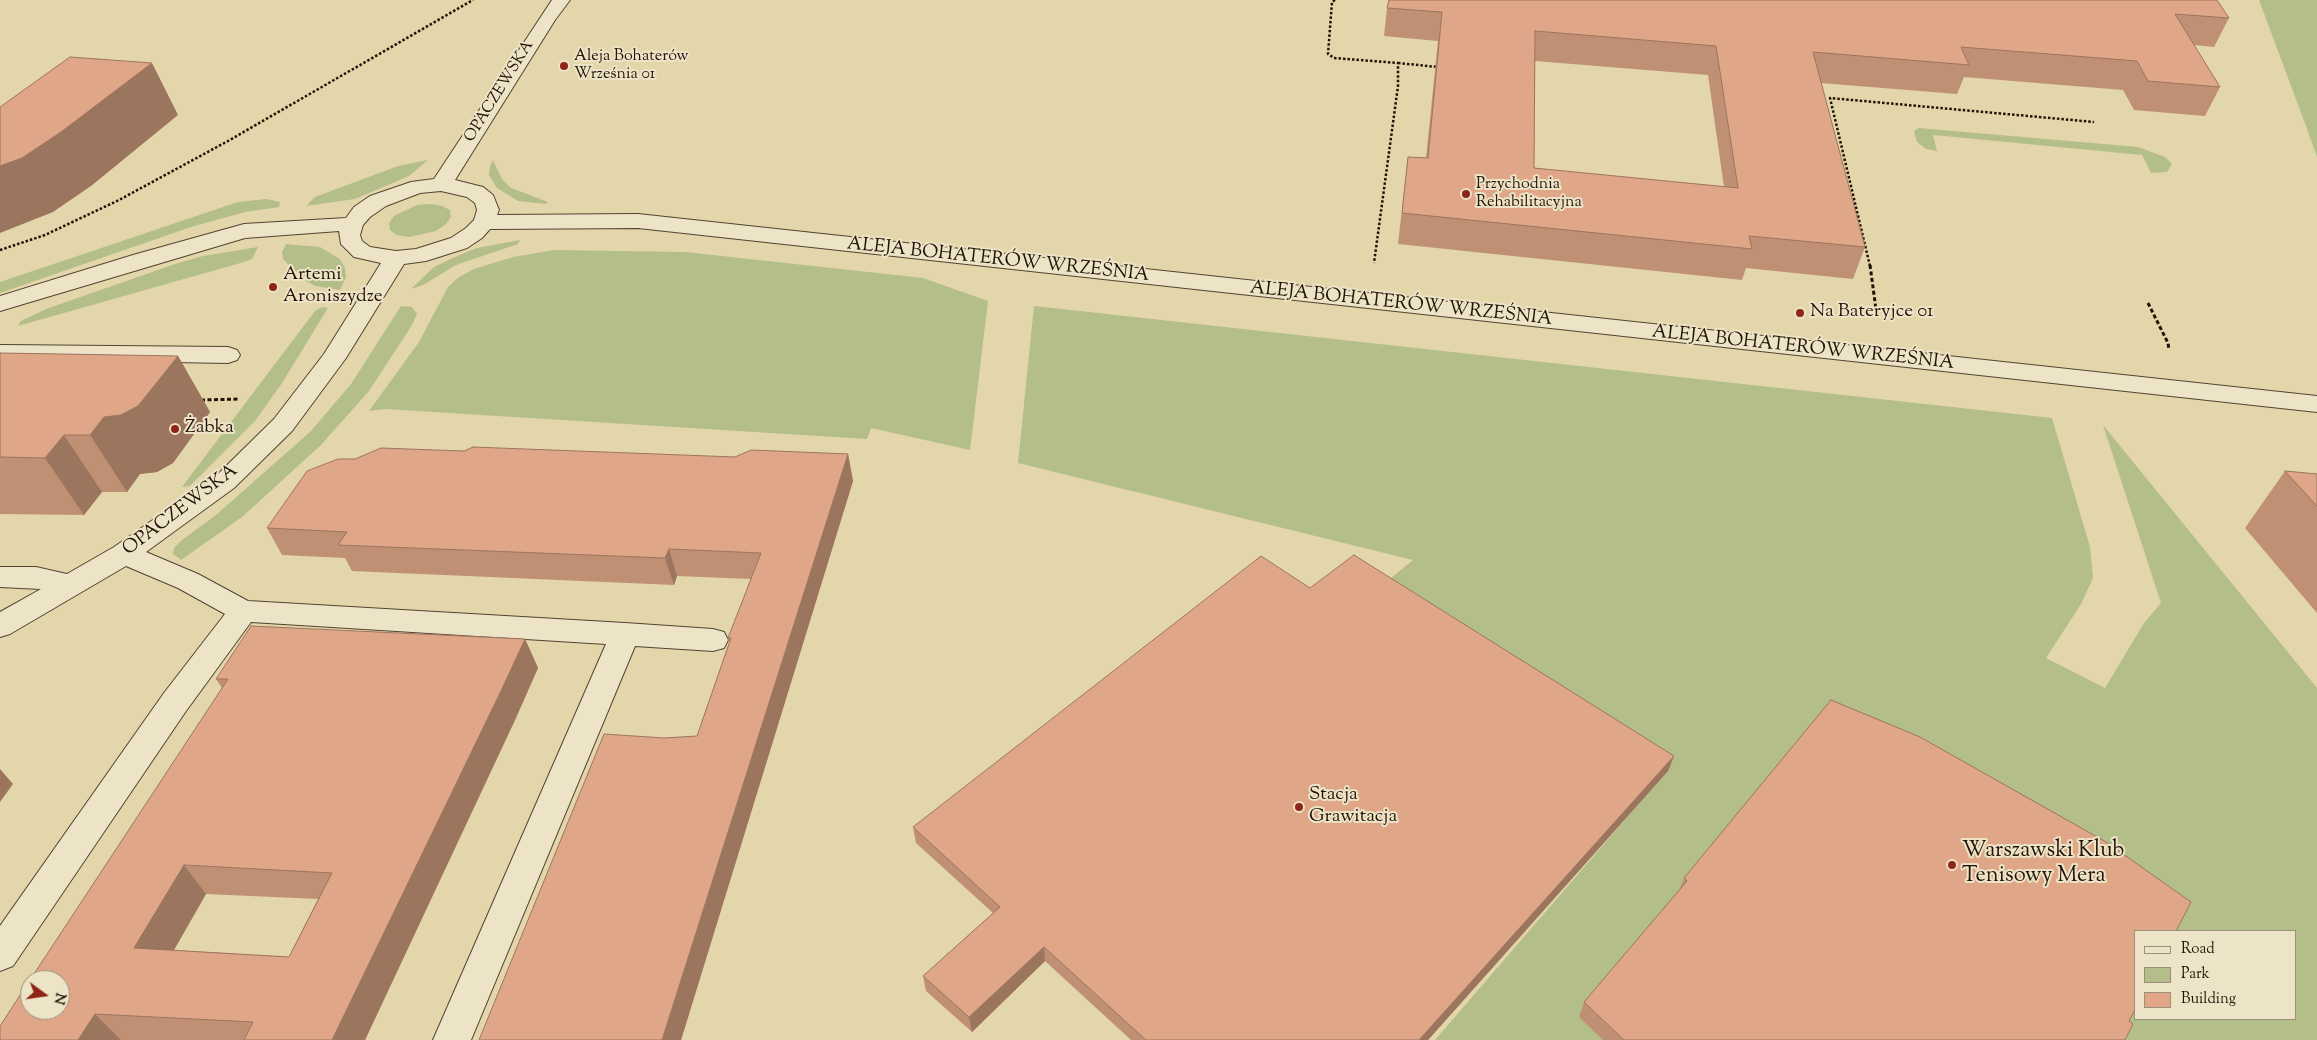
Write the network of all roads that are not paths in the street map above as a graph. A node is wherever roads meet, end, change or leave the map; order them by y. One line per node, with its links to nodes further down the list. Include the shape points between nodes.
1 (561, 0): 2 (street, OPACZEWSKA)
2 (441, 186): 3 (street, via 460,187 485,200 488,210); 4 (street, via 397,193 362,212)
3 (484, 222): 5 (street, via 459,243 440,251); 9 (street, ALEJA BOHATERÓW WRZEŚNIA, via 638,221)
4 (352, 224): 5 (street, via 349,235 352,244 362,252); 6 (street, via 260,229 228,235)
5 (396, 258): 10 (street, OPACZEWSKA, via 334,358 283,425 225,482)
6 (0, 304)
7 (0, 352): 8 (street)
8 (228, 355)
9 (2317, 404)
10 (124, 554): 12 (street, OPACZEWSKA); 13 (street, via 188,582)
11 (0, 577): 12 (street, via 36,577)
12 (72, 585): 14 (street, OPACZEWSKA)
13 (242, 611): 15 (street); 17 (street, via 174,702)
14 (0, 626)
15 (625, 634): 16 (street); 18 (street)
16 (714, 640)
17 (0, 955)
18 (452, 1040)

